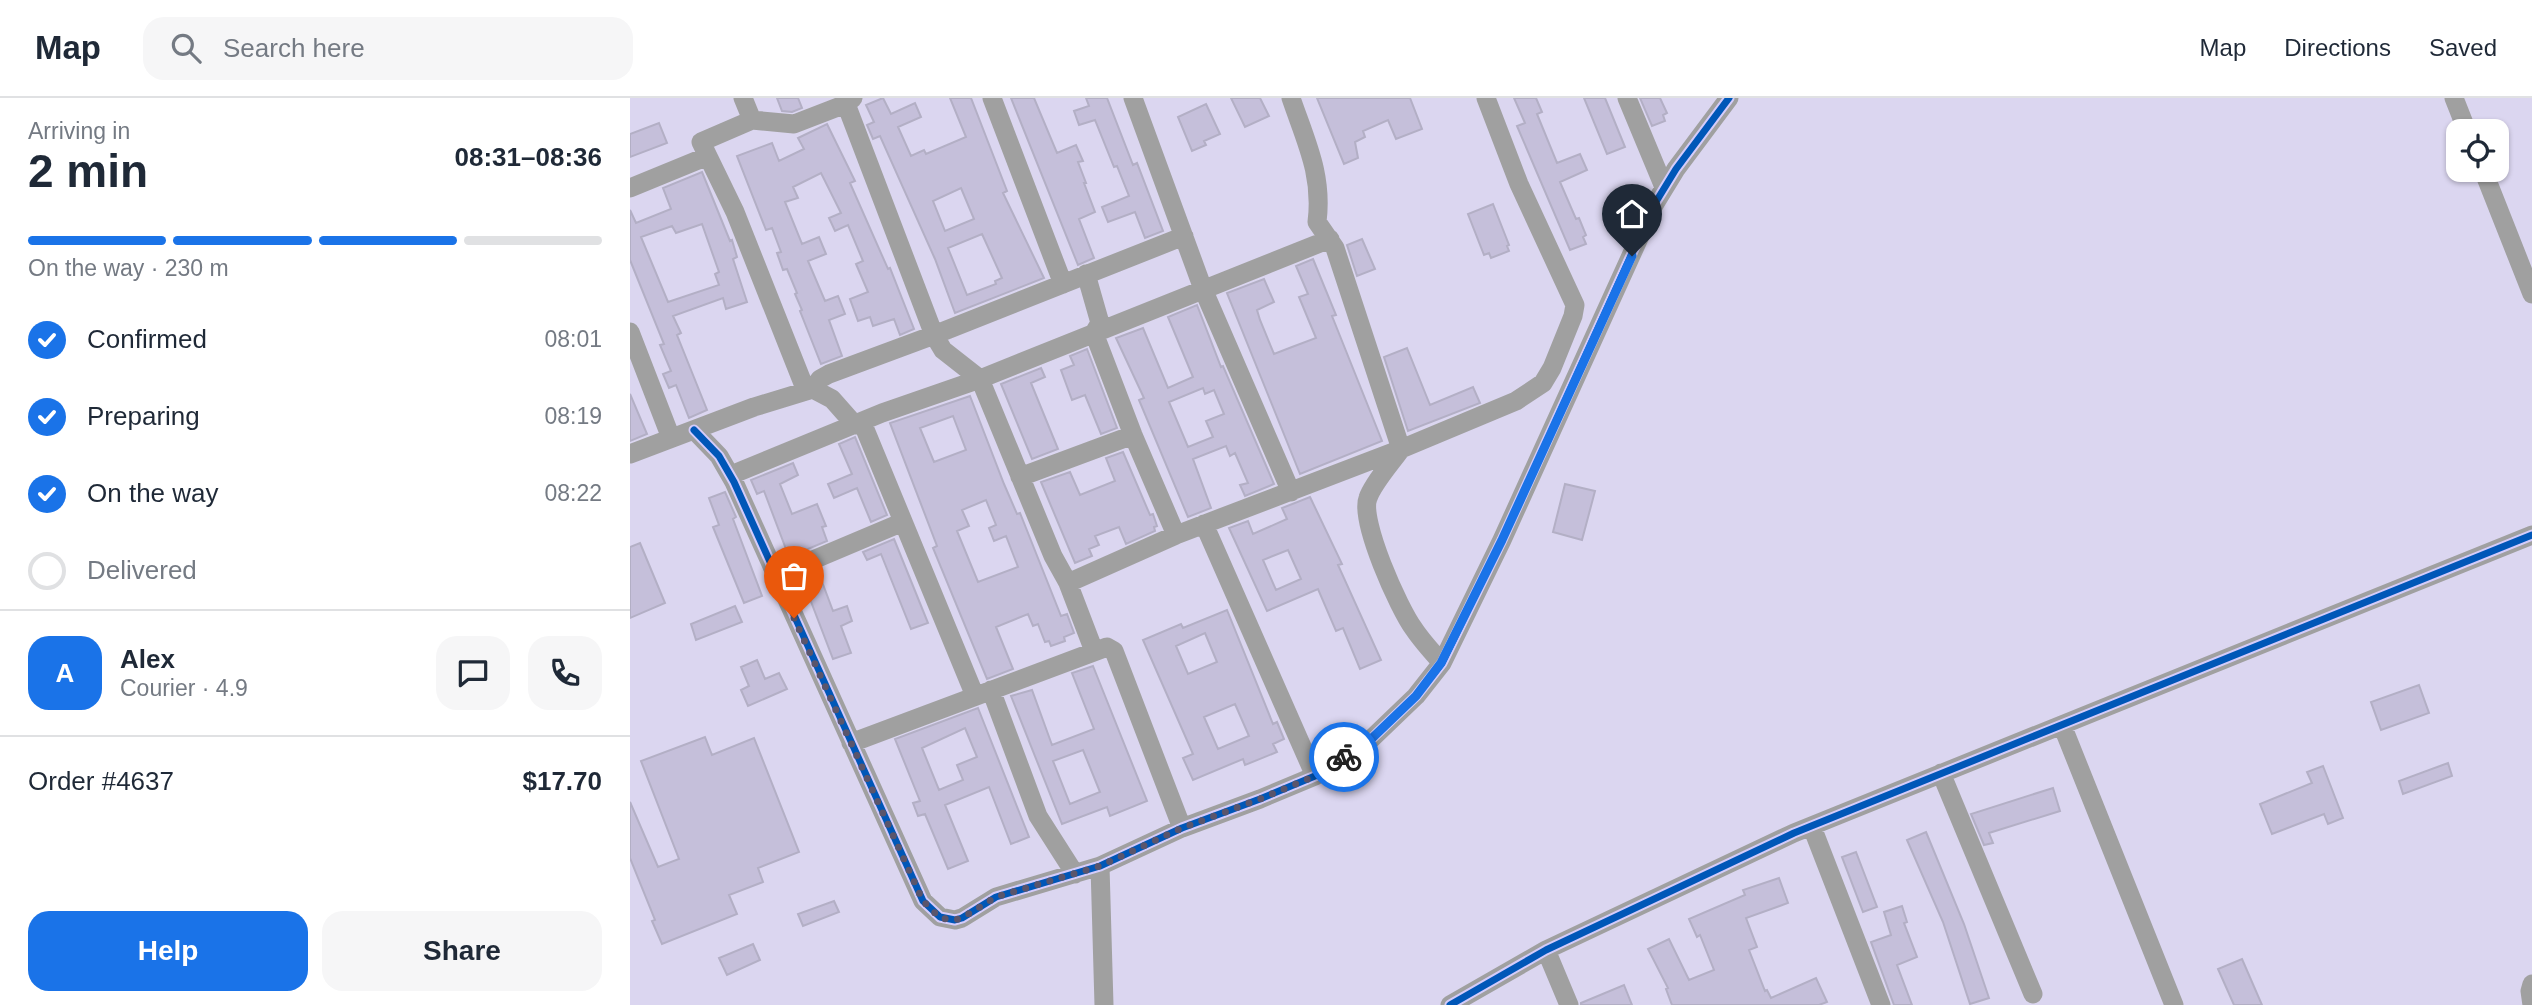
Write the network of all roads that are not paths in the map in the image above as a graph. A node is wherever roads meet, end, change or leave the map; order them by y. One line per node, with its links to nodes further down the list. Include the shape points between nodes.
1 (743, 98): 11 (street)
2 (992, 98): 19 (street)
3 (1133, 98): 16 (street)
4 (1291, 98): 17 (street, via 1318,180 1317,222)
5 (1486, 98): 31 (street, via 1519,184 1571,295 1573,316 1552,369 1531,393)
6 (1627, 98): 14 (street)
7 (1729, 98): 14 (street)
8 (2454, 98): 10 (street)
9 (850, 101): 11 (street, via 794,124); 24 (street)
10 (2462, 119)
11 (752, 120): 12 (street, via 701,142)
12 (708, 156): 15 (street); 26 (street)
13 (2488, 182): 21 (street)
14 (1664, 187): 43 (street)
15 (630, 188)
16 (1184, 236): 18 (street); 20 (street)
17 (1330, 239): 20 (street); 31 (street)
18 (1086, 274): 19 (street); 23 (street, via 1100,323)
19 (1063, 284): 24 (street)
20 (1203, 289): 23 (street); 35 (street)
21 (2532, 294)
22 (630, 332): 30 (street)
23 (1094, 333): 25 (street); 29 (street)
24 (934, 335): 25 (street, via 943,349); 26 (street, via 829,374)
25 (980, 379): 27 (street); 34 (street)
26 (810, 390): 27 (street, via 832,399); 28 (street)
27 (859, 424): 33 (street); 36 (street)
28 (694, 430): 30 (street); 33 (street)
29 (1133, 435): 34 (street); 39 (street)
30 (671, 438): 32 (street)
31 (1402, 449): 35 (street); 43 (street, via 1368,498 1368,525 1401,608)
32 (630, 454)
33 (731, 475): 40 (street)
34 (1020, 477): 41 (street)
35 (1291, 492): 37 (street)
36 (903, 522): 40 (street); 44 (street)
37 (1204, 524): 39 (street); 48 (street)
38 (2532, 535): 45 (street)
39 (1176, 536): 41 (street)
40 (775, 576): 46 (street)
41 (1069, 583): 42 (street)
42 (1094, 651): 44 (street); 50 (street, via 1107,647 1114,651)
43 (1441, 663): 48 (street, via 1416,696 1366,744)
44 (983, 693): 46 (street); 52 (street, via 1038,816)
45 (2062, 725): 47 (street); 60 (street)
46 (851, 743): 52 (street, via 923,901 940,918 962,918 996,897)
47 (1941, 773): 49 (street); 55 (street)
48 (1315, 776): 50 (street)
49 (1812, 827): 53 (street); 59 (street)
50 (1182, 828): 51 (street)
51 (1100, 866): 52 (street); 56 (street)
52 (1075, 874)
53 (1546, 950): 57 (street); 58 (street)
54 (2532, 984): 61 (street)
55 (2033, 995)
56 (1104, 1005)
57 (1450, 1005)
58 (1569, 1005)
59 (1881, 1005)
60 (2174, 1005)
61 (2532, 1005)

